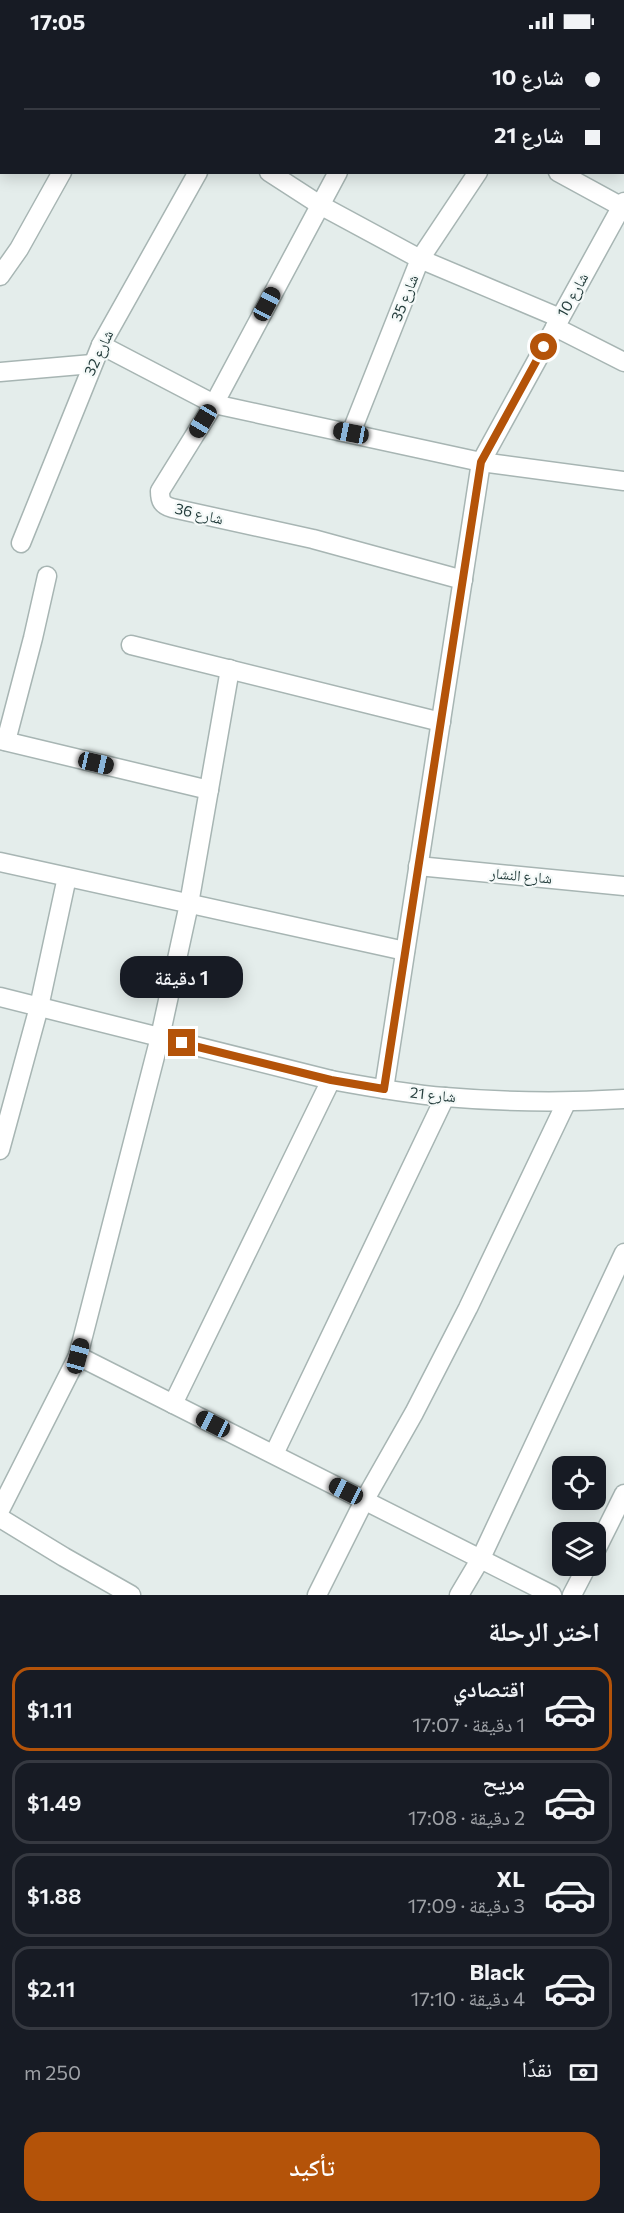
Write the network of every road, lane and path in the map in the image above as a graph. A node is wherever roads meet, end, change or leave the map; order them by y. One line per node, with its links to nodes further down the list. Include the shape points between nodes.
1 (61, 174): 10 (street)
2 (197, 174): 12 (street, شارع 32)
3 (272, 174): 7 (street)
4 (337, 174): 7 (street, شارع 36)
5 (477, 174): 9 (street, شارع 35)
6 (562, 174): 8 (street)
7 (320, 205): 9 (street); 16 (street, شارع 36)
8 (623, 206): 11 (street, شارع 10)
9 (420, 259): 11 (street); 17 (street, شارع 35)
10 (0, 276)
11 (558, 323): 13 (street); 18 (street, شارع 10)
12 (100, 345): 14 (street, شارع 32); 16 (street)
13 (624, 362)
14 (92, 364): 15 (street); 20 (street, شارع 32)
15 (0, 372)
16 (214, 404): 17 (street); 22 (street, شارع 36, via 160,491 164,506 313,539)
17 (351, 433): 18 (street)
18 (481, 462): 19 (street); 22 (street, شارع 10)
19 (624, 481)
20 (21, 543)
21 (47, 576): 26 (street)
22 (463, 580): 25 (street, شارع 10)
23 (131, 645): 24 (street)
24 (230, 669): 25 (street); 27 (street)
25 (441, 722): 29 (street, شارع 10)
26 (3, 740): 27 (street)
27 (209, 790): 32 (street)
28 (0, 862): 30 (street)
29 (418, 866): 31 (street, شارع النشار); 33 (street, شارع 10)
30 (67, 877): 32 (street); 35 (street)
31 (624, 886)
32 (189, 904): 33 (street); 36 (street)
33 (405, 951): 38 (street, شارع 10)
34 (0, 997): 35 (street, شارع 21)
35 (39, 1007): 36 (street, شارع 21); 42 (street)
36 (160, 1037): 37 (street, شارع 21); 44 (street)
37 (331, 1080): 38 (street, شارع 21); 45 (street)
38 (384, 1089): 39 (street, شارع 21)
39 (444, 1097): 41 (street, شارع 21); 46 (street)
40 (624, 1099): 41 (street, شارع 21)
41 (566, 1102): 48 (street, via 468,1308)
42 (0, 1150)
43 (624, 1253): 52 (street)
44 (78, 1356): 45 (street); 49 (street)
45 (173, 1404): 46 (street)
46 (274, 1454): 48 (street)
47 (624, 1494): 51 (street)
48 (364, 1501): 52 (street); 55 (street)
49 (0, 1510)
50 (0, 1518): 54 (street)
51 (606, 1530)
52 (481, 1558): 56 (street); 57 (street)
53 (582, 1576): 58 (street)
54 (131, 1595)
55 (317, 1595)
56 (459, 1595)
57 (552, 1595)
58 (572, 1595)

